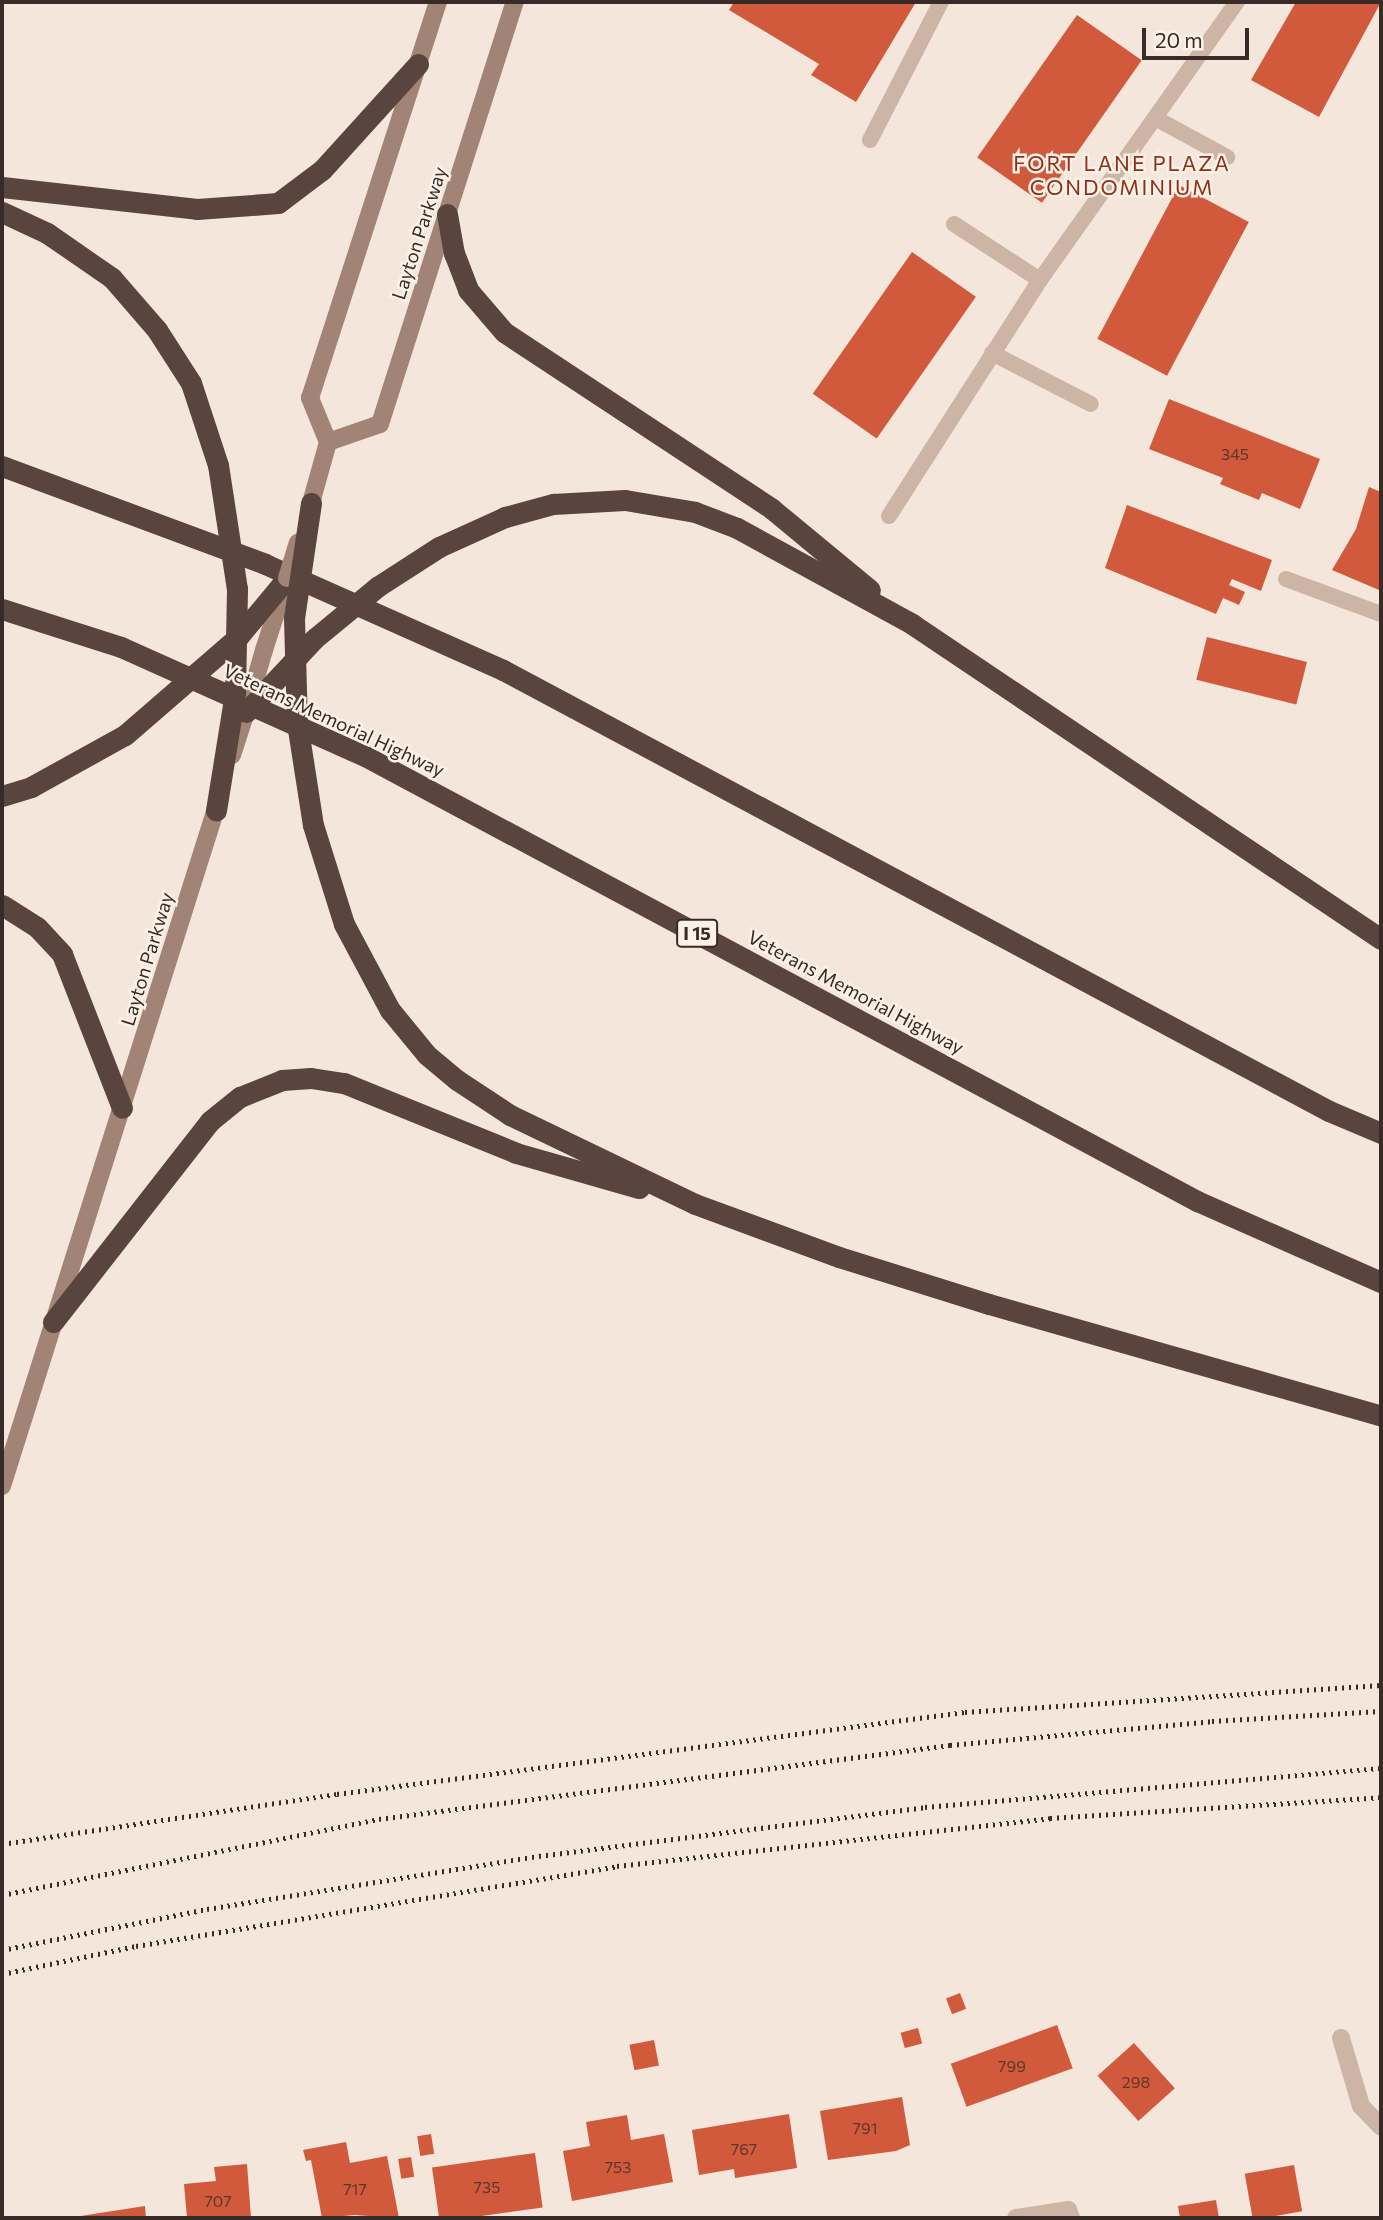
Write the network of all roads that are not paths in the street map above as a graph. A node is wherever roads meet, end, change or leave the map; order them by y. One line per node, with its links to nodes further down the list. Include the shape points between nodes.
1 (438, 2): 5 (main road)
2 (515, 2): 11 (main road, Layton Parkway)
3 (941, 2): 7 (lane)
4 (1237, 2): 6 (lane)
5 (418, 64): 9 (highway, via 322,170 278,203 197,209); 16 (main road, via 310,398)
6 (1157, 119): 8 (lane); 13 (lane)
7 (870, 140)
8 (1227, 157)
9 (2, 187)
10 (2, 212): 25 (highway, bridge, via 47,233 112,278 157,330 191,383 208,427 228,510)
11 (447, 214): 16 (main road, Layton Parkway, via 380,424); 24 (highway, via 454,253 468,290 503,332 772,509)
12 (954, 224): 13 (lane)
13 (1040, 280): 14 (lane)
14 (992, 353): 15 (lane); 19 (lane)
15 (1091, 404)
16 (328, 442): 18 (main road, Layton Parkway)
17 (2, 466): 33 (highway, via 265,564 503,670 1329,1111)
18 (311, 503): 20 (main road, Layton Parkway, bridge); 26 (highway, bridge, via 298,567)
19 (890, 516)
20 (287, 578): 25 (highway); 27 (main road, Layton Parkway, bridge)
21 (1286, 579): 23 (lane)
22 (2, 609): 35 (highway, Veterans Memorial Highway / I 15, via 121,647 365,756 1197,1201)
23 (1381, 614)
24 (912, 624): 26 (highway, bridge, via 737,528 695,512 602,500 539,506 457,537 394,574); 31 (highway)
25 (238, 638): 28 (highway, bridge, via 125,735 31,787); 29 (highway, bridge, via 235,692)
26 (294, 658): 27 (highway, bridge); 34 (highway, bridge, via 296,723 308,801 344,924 390,1010 441,1068 510,1115)
27 (246, 712): 29 (main road, Layton Parkway, bridge)
28 (2, 796)
29 (216, 810): 32 (main road, Layton Parkway)
30 (2, 905): 32 (highway, via 37,927 62,954)
31 (1381, 939)
32 (122, 1108): 36 (main road, Layton Parkway)
33 (1381, 1133)
34 (695, 1203): 36 (highway, via 516,1153 344,1083 282,1080 240,1097 211,1121); 37 (highway, via 839,1257 965,1297)
35 (1381, 1282)
36 (53, 1322): 38 (main road, Layton Parkway)
37 (1381, 1416)
38 (2, 1486)
39 (1341, 2038): 40 (street, via 1361,2106)
40 (1381, 2127)
41 (1070, 2214): 42 (street)
42 (1016, 2218)

